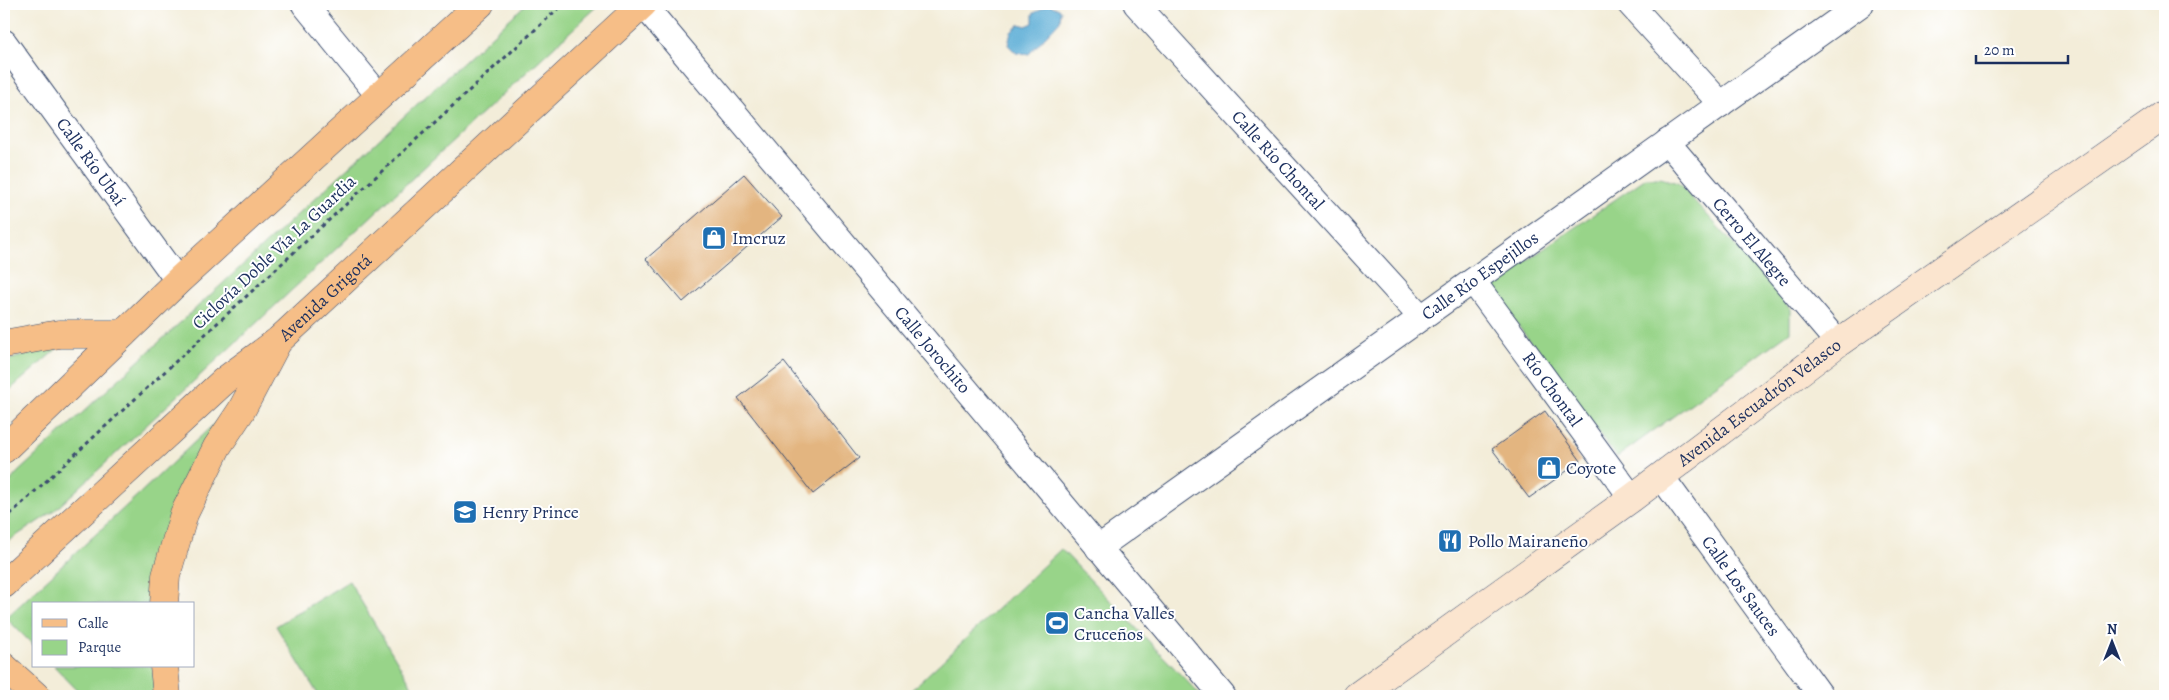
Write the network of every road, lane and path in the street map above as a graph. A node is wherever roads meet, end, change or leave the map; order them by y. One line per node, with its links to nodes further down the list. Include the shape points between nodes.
1 (304, 4): 9 (street)
2 (480, 4): 9 (main road)
3 (563, 4): 23 (path, Ciclovía Doble Vía La Guardia)
4 (643, 4): 17 (main road, Avenida Grigotá); 24 (street, Calle Jorochito)
5 (1136, 4): 15 (street, Calle Río Chontal)
6 (1630, 4): 10 (street)
7 (1861, 4): 10 (street, Calle Río Espejillos)
8 (4, 42): 13 (street, Calle Río Ubaí)
9 (378, 96): 13 (main road)
10 (1721, 104): 12 (street, Calle Río Espejillos)
11 (2165, 119): 18 (street, Avenida Escuadrón Velasco)
12 (1667, 142): 14 (street, Calle Río Espejillos); 18 (street, Cerro El Alegre)
13 (178, 281): 16 (main road)
14 (1473, 281): 15 (street, Calle Río Espejillos); 22 (street, Río Chontal)
15 (1422, 317): 24 (street, Calle Río Espejillos)
16 (123, 334): 19 (main road, via 60,334); 20 (main road)
17 (278, 341): 25 (main road, Avenida Grigotá, via 224,381); 26 (main road, via 241,411 217,447 184,514 166,576)
18 (1838, 343): 21 (street, Avenida Escuadrón Velasco)
19 (4, 344)
20 (4, 449)
21 (1661, 476): 22 (street, Avenida Escuadrón Velasco); 35 (street, Calle Los Sauces)
22 (1632, 498): 34 (street, Avenida Escuadrón Velasco)
23 (4, 520)
24 (1098, 548): 33 (street, Calle Jorochito)
25 (4, 584)
26 (164, 602)
27 (4, 615): 28 (path)
28 (4, 622)
29 (4, 667): 31 (main road)
30 (164, 668): 32 (main road)
31 (36, 696)
32 (167, 696)
33 (1223, 696)
34 (1357, 696)
35 (1821, 696)

